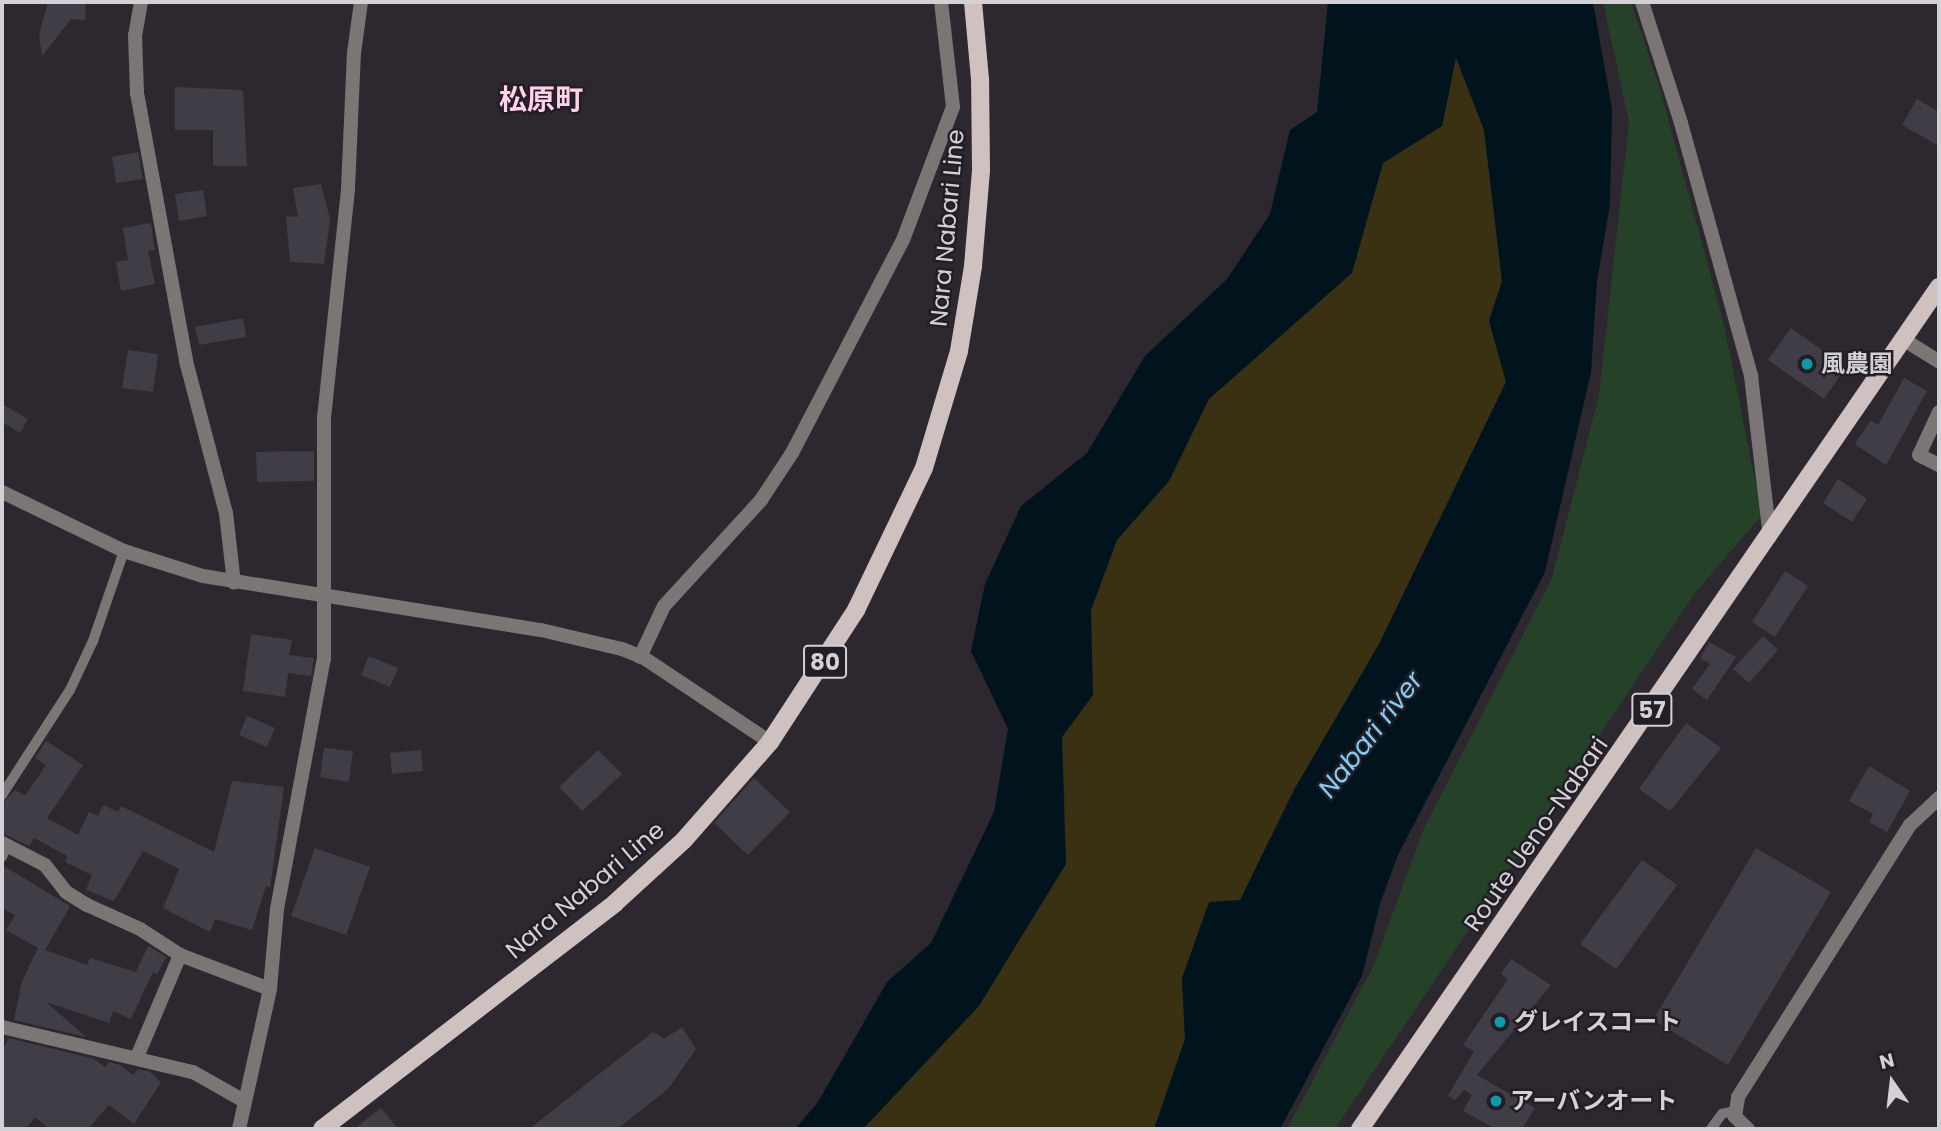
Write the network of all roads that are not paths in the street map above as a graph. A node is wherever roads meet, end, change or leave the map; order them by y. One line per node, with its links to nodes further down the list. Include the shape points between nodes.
1 (141, 2): 14 (street, via 135,35 137,93 186,361 226,513)
2 (361, 2): 15 (street, via 348,189 327,368)
3 (942, 2): 16 (street, via 953,107 904,240 792,453 761,500 664,606)
4 (973, 2): 17 (main road, Nara Nabari Line / 80, via 982,120 979,205 968,303 949,390 924,468 880,566 826,660)
5 (1642, 2): 12 (street, via 1681,123 1751,376)
6 (1939, 288): 7 (main road, Route Ueno-Nabari / 57)
7 (1906, 341): 8 (street); 12 (main road, Route Ueno-Nabari / 57)
8 (1939, 362)
9 (1939, 412): 10 (street, via 1919,455)
10 (1939, 465)
11 (2, 492): 13 (street)
12 (1770, 539): 29 (main road, Route Ueno-Nabari / 57)
13 (124, 551): 14 (street); 18 (lane, via 93,641 70,690)
14 (234, 583): 15 (street)
15 (324, 597): 16 (street, via 541,630); 22 (street, via 324,659 277,909)
16 (640, 657): 17 (street)
17 (770, 742): 28 (main road, Nara Nabari Line / 80, via 684,840 615,904)
18 (2, 795)
19 (1939, 798): 26 (street, via 1910,825 1738,1097)
20 (4, 849): 21 (street, via 45,865 66,892)
21 (180, 955): 22 (street); 24 (street)
22 (270, 989): 25 (street)
23 (2, 1027): 24 (street)
24 (137, 1057): 25 (street, via 193,1072)
25 (244, 1101): 27 (street)
26 (1734, 1111): 30 (lane, via 1722,1114); 31 (street)
27 (239, 1129)
28 (322, 1129)
29 (1360, 1129)
30 (1712, 1129)
31 (1748, 1129)

